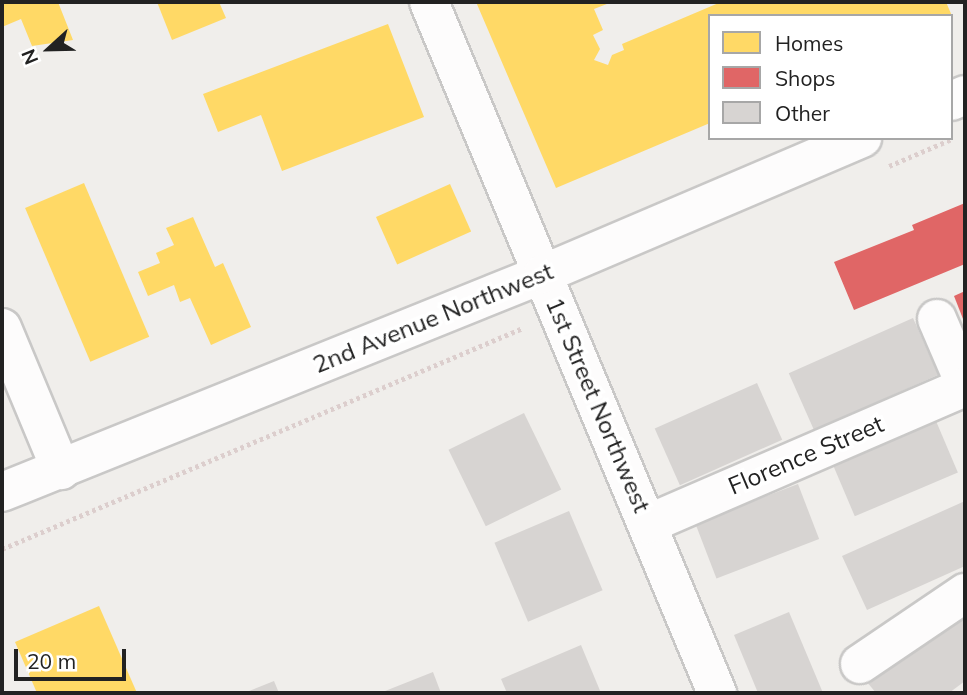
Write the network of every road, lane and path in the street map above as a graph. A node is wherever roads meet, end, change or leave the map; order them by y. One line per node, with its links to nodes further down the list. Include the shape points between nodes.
1 (429, 2): 7 (street, 1st Street Northwest)
2 (956, 138): 3 (path)
3 (953, 139)
4 (857, 140): 7 (street, 2nd Avenue Northwest)
5 (951, 140): 6 (path)
6 (887, 167)
7 (543, 274): 8 (street, 1st Street Northwest); 12 (street, 2nd Avenue Northwest)
8 (559, 312): 14 (street, 1st Street Northwest); 15 (path)
9 (937, 319): 11 (street)
10 (2, 328): 12 (street)
11 (965, 385): 14 (street, Florence Street)
12 (61, 470): 13 (street, 2nd Avenue Northwest)
13 (2, 492)
14 (648, 524): 18 (street, 1st Street Northwest)
15 (2, 549)
16 (965, 593): 17 (street)
17 (860, 664)
18 (717, 693)

